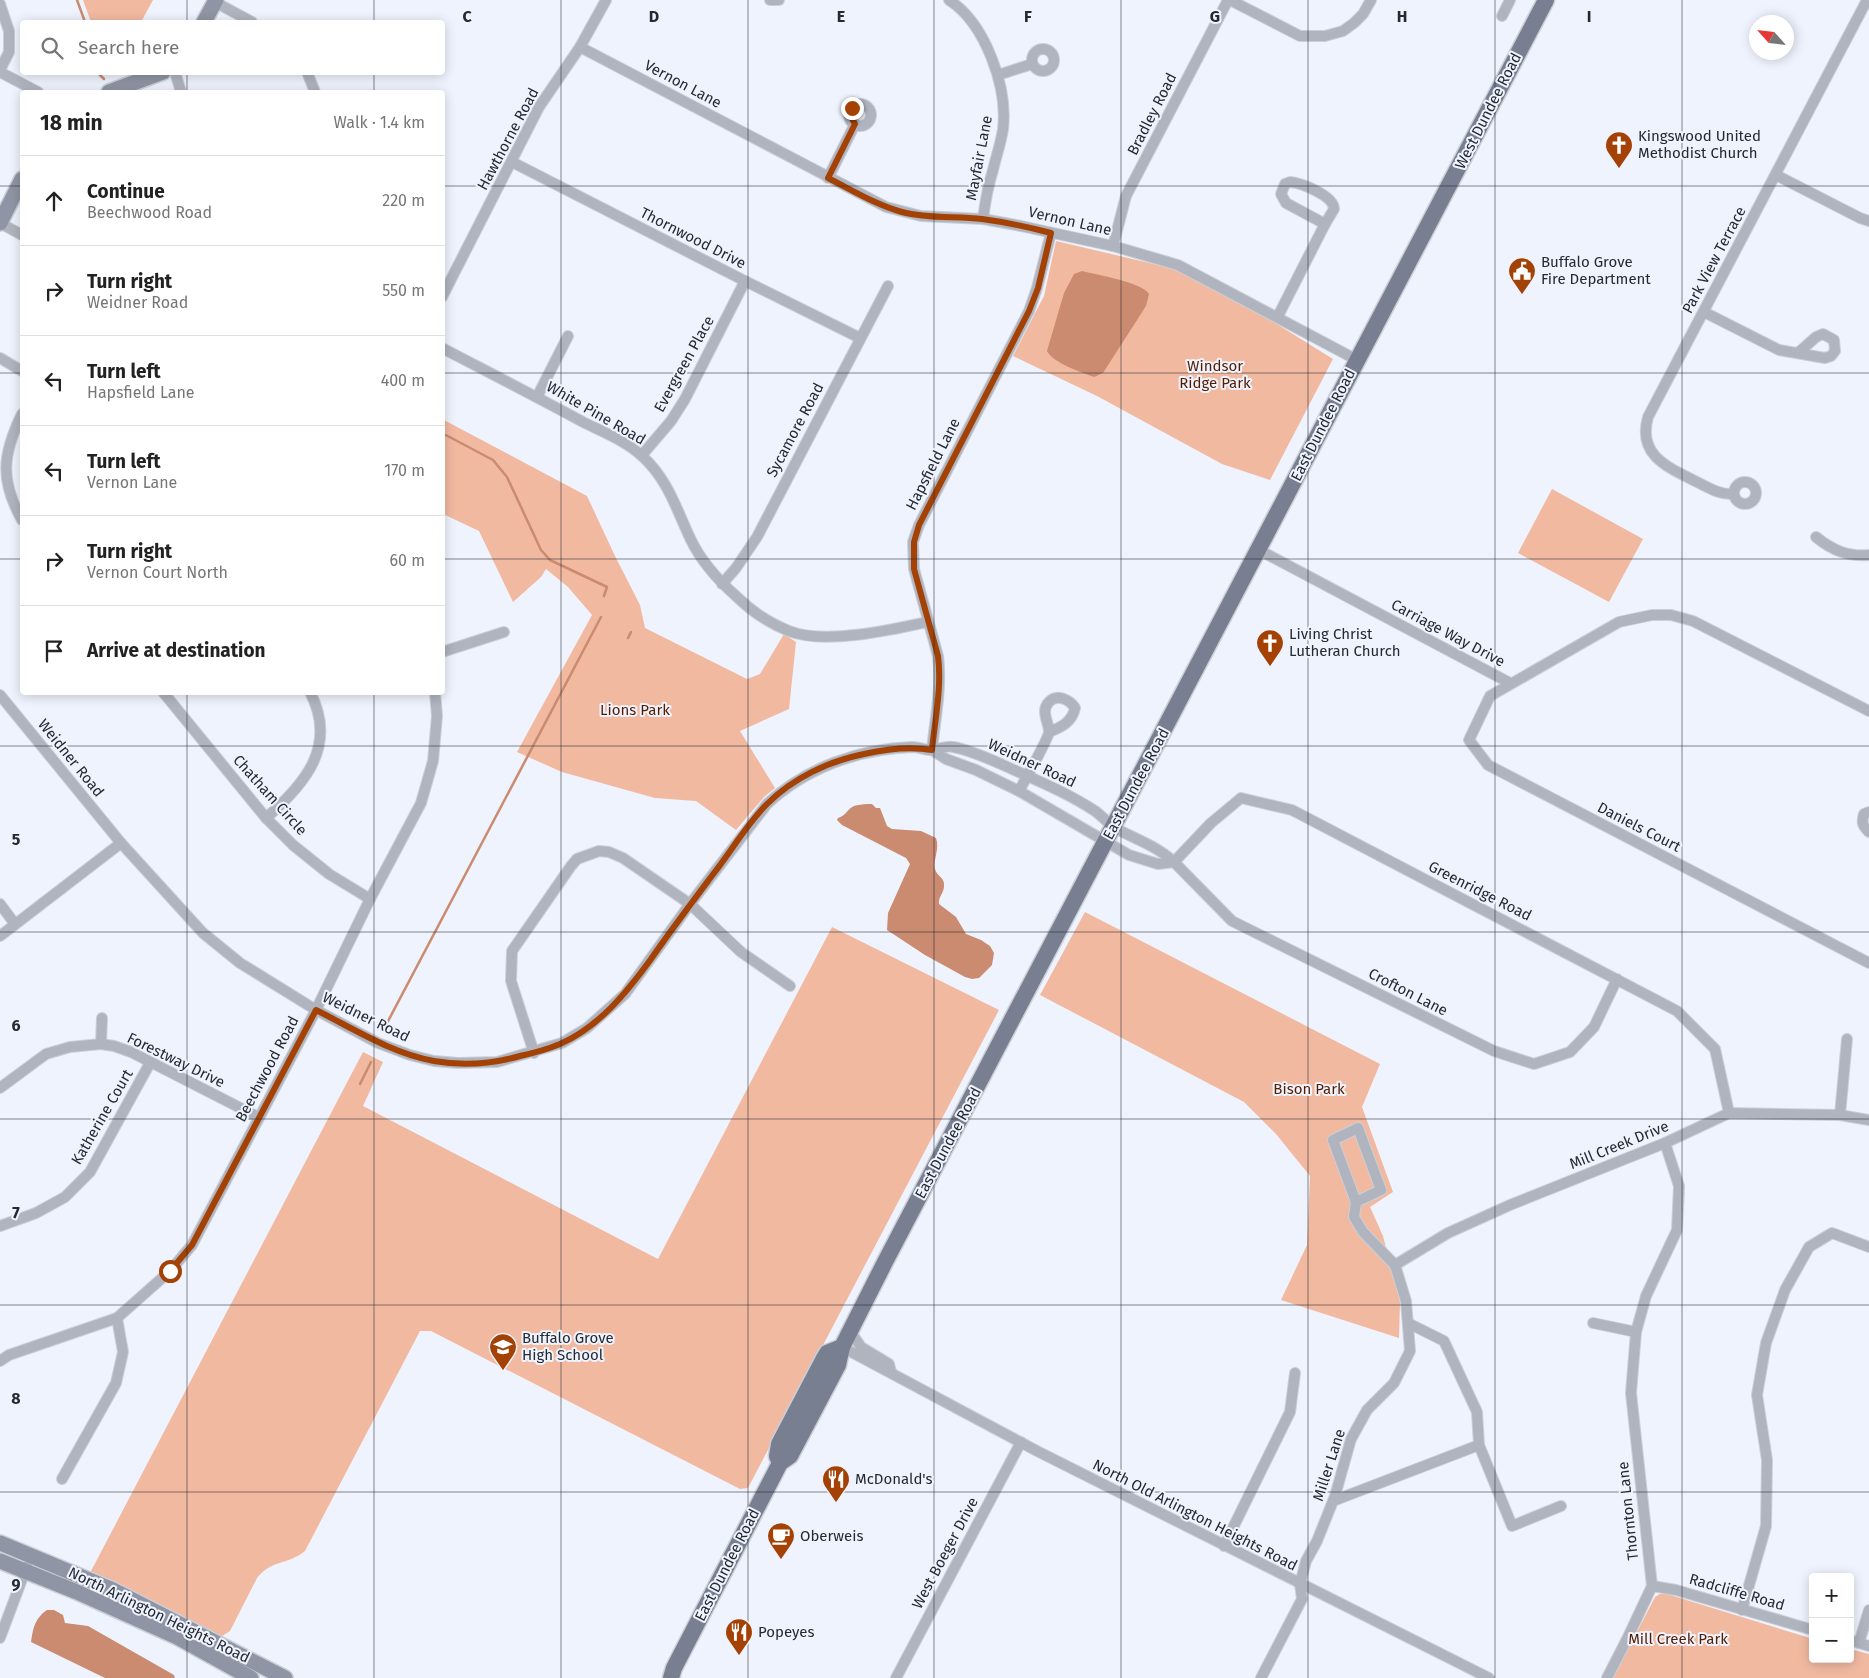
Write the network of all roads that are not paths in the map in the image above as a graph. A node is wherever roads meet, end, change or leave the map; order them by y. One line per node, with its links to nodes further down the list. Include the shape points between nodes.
1 (606, 0): 15 (street, Hawthorne Road)
2 (770, 0): 3 (street)
3 (779, 0)
4 (948, 0): 18 (street, Mayfair Lane, via 980,35)
5 (1229, 0): 6 (street, via 1300,36 1325,36 1343,31 1363,14); 38 (street, Bradley Road, via 1126,196)
6 (1371, 0)
7 (1510, 0): 12 (street)
8 (1546, 0): 33 (main road, West Dundee Road)
9 (1867, 0): 28 (street, Park View Terrace)
10 (216, 1): 13 (main road); 14 (street)
11 (0, 4): 17 (street, via 9,31 9,52)
12 (1502, 16)
13 (205, 20)
14 (249, 20)
15 (580, 47): 27 (street, Hawthorne Road, via 539,107); 29 (street, Vernon Lane)
16 (1032, 64): 18 (street)
17 (0, 71): 22 (street)
18 (998, 74): 31 (street, Mayfair Lane, via 1004,109 1003,128)
19 (155, 75): 23 (main road)
20 (176, 75): 24 (street)
21 (308, 75): 25 (street)
22 (34, 90)
23 (114, 90)
24 (181, 90)
25 (314, 90)
26 (855, 124): 29 (street)
27 (512, 162): 39 (street, Thornwood Drive); 41 (street, Hawthorne Road)
28 (1776, 175): 32 (street); 42 (street, Park View Terrace)
29 (828, 178): 31 (street, Vernon Lane, via 903,212)
30 (20, 183): 34 (main road)
31 (983, 219): 36 (street, Vernon Lane)
32 (1869, 221)
33 (1430, 222): 49 (main road, East Dundee Road)
34 (0, 223): 37 (street)
35 (1325, 224): 35 (street, via 1334,209 1332,202 1300,183 1285,184 1281,194 1286,203); 43 (street)
36 (1051, 233): 38 (street, Vernon Lane); 60 (street, Hapsfield Lane, via 1029,311 919,525 914,542 914,569)
37 (20, 234)
38 (1112, 246): 43 (street, Vernon Lane, via 1178,264)
39 (745, 281): 45 (street, Thornwood Drive); 53 (street, Evergreen Place, via 686,399 672,421)
40 (888, 286): 45 (street, Sycamore Road)
41 (445, 290)
42 (1704, 312): 47 (street, via 1779,350); 54 (street, Park View Terrace, via 1648,417 1646,440 1656,459 1666,466 1718,492)
43 (1278, 316): 49 (street, Vernon Lane)
44 (568, 336): 51 (street)
45 (860, 338): 59 (street, Sycamore Road, via 757,536)
46 (445, 350): 51 (street, White Pine Road)
47 (1798, 353)
48 (0, 358): 50 (street)
49 (1357, 360): 57 (main road, East Dundee Road)
50 (20, 370)
51 (537, 397): 53 (street, White Pine Road)
52 (20, 418): 55 (street, via 6,447 2,469 8,498)
53 (642, 455): 59 (street, White Pine Road, via 665,484 700,557)
54 (1734, 494)
55 (20, 517)
56 (1816, 537): 58 (street, via 1841,553)
57 (1259, 550): 63 (street, Carriage Way Drive); 75 (main road, East Dundee Road)
58 (1869, 555)
59 (722, 584): 60 (street, White Pine Road, via 763,618 805,635 824,637 886,631)
60 (927, 622): 70 (street, Hapsfield Lane, via 939,668)
61 (504, 632): 62 (street)
62 (445, 651)
63 (1510, 683): 68 (street, Carriage Way Drive, via 1619,622 1652,615 1671,615 1693,622); 85 (street, Daniels Court, via 1490,696 1469,740 1488,765)
64 (0, 695): 78 (street, Weidner Road)
65 (166, 695): 74 (street, Chatham Circle)
66 (311, 695): 74 (street, via 320,733 316,758 304,780)
67 (435, 695): 80 (street, Beechwood Road, via 433,761 422,803)
68 (1869, 711)
69 (1049, 732): 71 (street)
70 (932, 750): 71 (street, Weidner Road, via 952,746); 72 (street, Weidner Road); 82 (street, Weidner Road, via 914,747 849,757 824,765 803,777 762,809)
71 (1028, 776): 72 (street); 75 (street, Weidner Road, via 1097,812)
72 (1019, 791): 77 (street, Weidner Road)
73 (1869, 812): 76 (street, via 1864,814 1862,821)
74 (266, 818): 80 (street, Chatham Circle, via 329,874)
75 (1114, 827): 77 (main road, East Dundee Road); 79 (street, Crofton Lane, via 1163,852)
76 (1869, 832)
77 (1106, 842): 79 (street, via 1129,855 1158,864); 107 (main road, East Dundee Road)
78 (120, 843): 83 (street); 88 (street, Weidner Road, via 202,933 240,963)
79 (1174, 862): 86 (street, Greenridge Road, via 1211,823 1242,798 1292,810); 86 (street, Crofton Lane, via 1232,921 1494,1051 1534,1064 1570,1052 1594,1026)
80 (370, 900): 88 (street, Beechwood Road)
81 (0, 904): 83 (street)
82 (690, 904): 87 (street, via 741,952); 92 (street, Weidner Road, via 625,994 587,1028 562,1043); 92 (street, via 616,854 599,851 577,859 512,951 511,981)
83 (15, 924): 84 (street)
84 (0, 936)
85 (1869, 963)
86 (1617, 979): 95 (street, Greenridge Road, via 1677,1011 1715,1049)
87 (790, 986)
88 (316, 1010): 92 (street, Weidner Road, via 378,1043 434,1061 497,1062); 97 (street, Beechwood Road)
89 (102, 1018): 91 (street)
90 (1847, 1039): 96 (street)
91 (100, 1044): 93 (street, Forestway Drive, via 131,1052); 94 (street, Forestway Drive, via 70,1047 46,1054)
92 (534, 1053)
93 (150, 1064): 97 (street, Forestway Drive); 101 (street, Katherine Court, via 90,1172 65,1197 36,1213)
94 (0, 1088)
95 (1729, 1113): 96 (street, Mill Creek Drive); 99 (street, Mill Creek Drive)
96 (1840, 1115): 98 (street, Mill Creek Drive)
97 (258, 1117): 104 (street, Beechwood Road, via 192,1245 170,1271)
98 (1869, 1120)
99 (1665, 1143): 103 (street, Mill Creek Drive, via 1448,1233); 108 (street, Thornton Lane, via 1680,1186 1678,1230 1646,1296)
100 (1356, 1202): 100 (street, via 1333,1140 1358,1128 1381,1190); 103 (street, Miller Lane, via 1354,1217 1363,1232)
101 (0, 1226)
102 (1869, 1247): 125 (street, via 1832,1233 1809,1247 1785,1290 1766,1344 1757,1394 1767,1460 1766,1526)
103 (1395, 1265): 106 (street, Miller Lane, via 1406,1301)
104 (117, 1318): 110 (street, Beechwood Road, via 17,1352); 115 (street, via 123,1352 116,1384)
105 (1593, 1323): 108 (street)
106 (1408, 1324): 114 (street, via 1444,1341 1477,1412); 116 (street, Miller Lane, via 1410,1351 1394,1383 1367,1410 1350,1439)
107 (850, 1331): 109 (main road, East Dundee Road); 111 (street, North Old Arlington Heights Road, via 861,1347 889,1364)
108 (1636, 1332): 124 (street, Thornton Lane, via 1631,1393)
109 (842, 1347): 111 (street, North Old Arlington Heights Road); 130 (main road, East Dundee Road, via 838,1365 807,1424 790,1456 780,1463)
110 (0, 1361)
111 (891, 1372): 113 (street, North Old Arlington Heights Road)
112 (1295, 1373): 119 (street, via 1290,1412)
113 (1021, 1442): 119 (street, North Old Arlington Heights Road); 133 (street, West Boeger Drive)
114 (1479, 1446): 116 (street); 117 (street, via 1512,1526)
115 (62, 1479)
116 (1333, 1501): 123 (street, Miller Lane, via 1306,1561)
117 (1561, 1506)
118 (0, 1543): 120 (main road, North Arlington Heights Road)
119 (1224, 1546): 123 (street, North Old Arlington Heights Road)
120 (31, 1556): 122 (street); 132 (main road, North Arlington Heights Road, via 112,1590)
121 (0, 1561): 122 (main road, North Arlington Heights Road)
122 (25, 1571): 128 (street); 131 (main road, North Arlington Heights Road, via 177,1638)
123 (1300, 1584): 134 (street, Miller Lane, via 1302,1599); 135 (street, North Old Arlington Heights Road)
124 (1652, 1586): 125 (street, Radcliffe Road); 136 (street)
125 (1742, 1610): 127 (street, Radcliffe Road)
126 (1869, 1610): 129 (street)
127 (1809, 1629)
128 (0, 1638)
129 (1860, 1643)
130 (669, 1675)
131 (251, 1678)
132 (285, 1678)
133 (896, 1678)
134 (1261, 1678)
135 (1489, 1678)
136 (1607, 1678)

